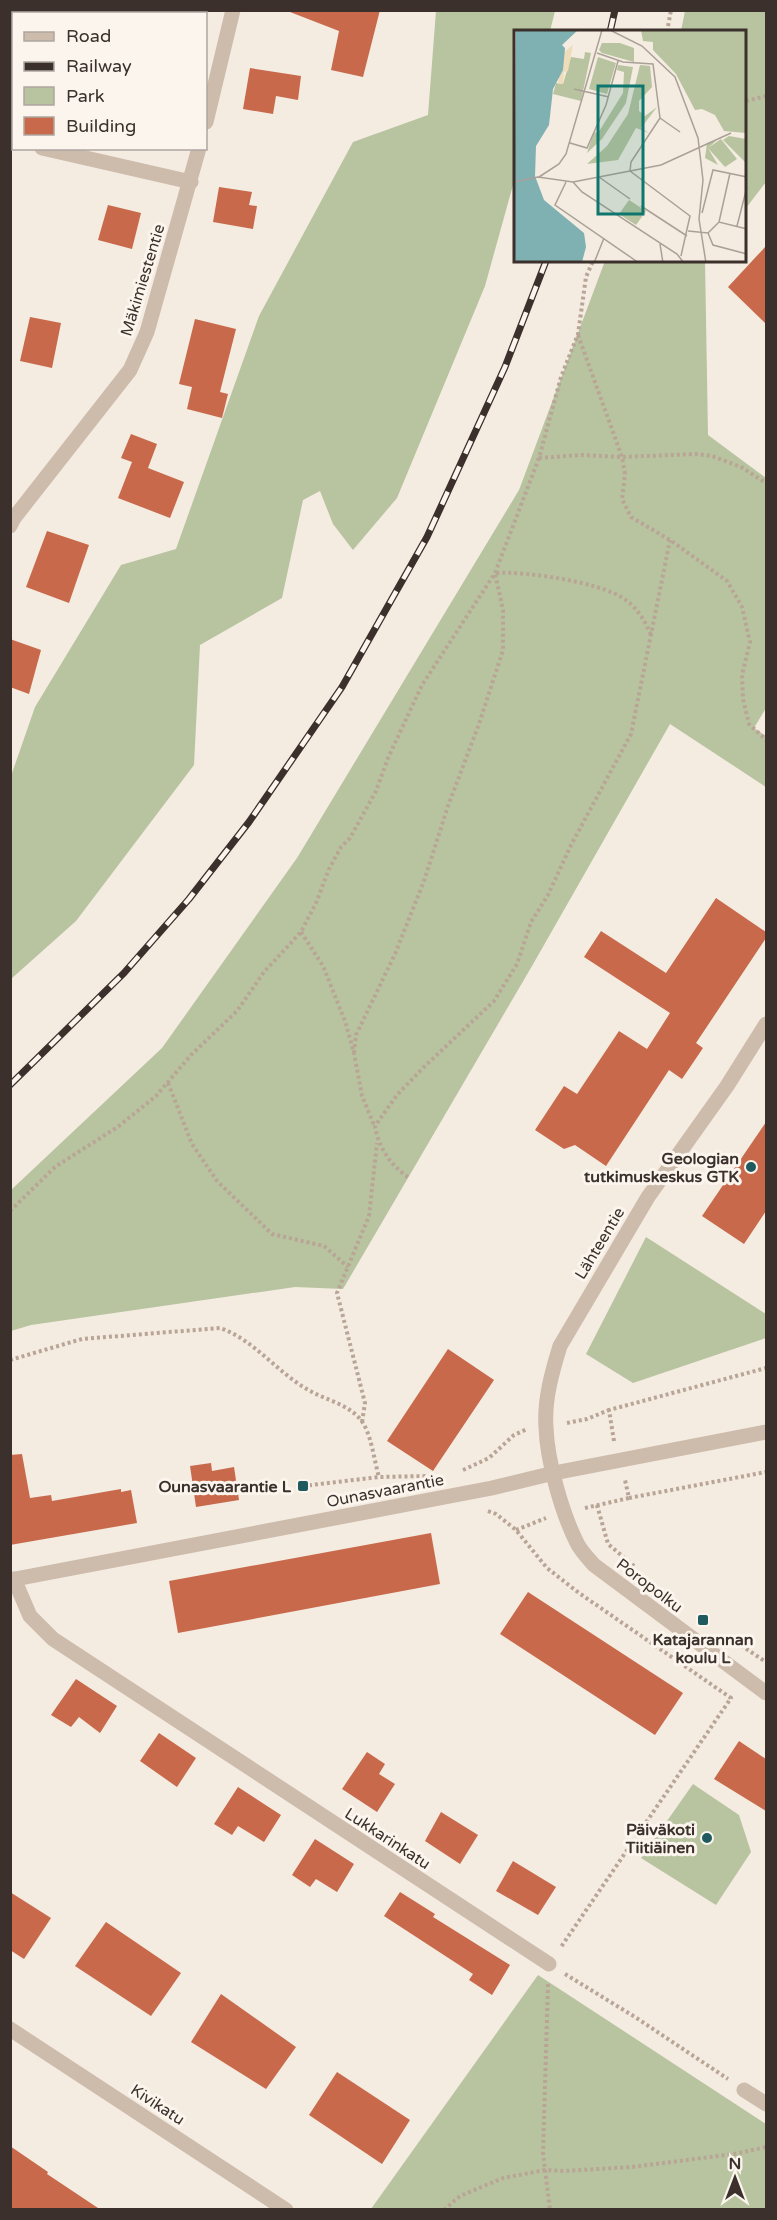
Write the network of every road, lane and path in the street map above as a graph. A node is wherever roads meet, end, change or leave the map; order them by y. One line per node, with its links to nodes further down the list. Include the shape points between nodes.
1 (233, 10): 6 (street)
2 (671, 10): 3 (path)
3 (667, 30)
4 (766, 96): 5 (path)
5 (747, 101)
6 (207, 118)
7 (51, 150): 9 (street)
8 (199, 150): 9 (street, Mäkimiestentie)
9 (191, 182): 15 (street, Mäkimiestentie, via 147,332 130,370)
10 (593, 262): 11 (path, via 586,277)
11 (578, 334): 12 (path); 13 (path, via 561,377)
12 (622, 457): 13 (path); 14 (path, via 712,456 741,467); 16 (path, via 622,499 631,517)
13 (539, 458): 17 (path)
14 (766, 483)
15 (10, 526)
16 (670, 540): 18 (path); 19 (path, via 726,581 742,607 750,642 742,675 742,699 749,724)
17 (495, 573): 18 (path, via 514,572 603,590 622,598 640,613); 20 (path, via 422,685 376,791 329,869); 22 (path, via 503,610 503,650 424,881 356,1035)
18 (652, 636): 24 (path, via 631,734 531,922 517,964 494,1001 397,1095)
19 (766, 740)
20 (301, 932): 22 (path, via 323,966); 23 (path, via 264,972 237,1011)
21 (766, 1024): 33 (street, Lähteentie, via 648,1197 565,1336 552,1371)
22 (354, 1053): 24 (path, via 362,1096)
23 (168, 1083): 27 (path, via 119,1126 55,1167); 28 (path, via 192,1144 217,1181 272,1234 324,1246)
24 (375, 1126): 25 (path)
25 (377, 1142): 26 (path); 28 (path, via 369,1216)
26 (408, 1177)
27 (10, 1211)
28 (348, 1267): 32 (path, via 337,1293 365,1403)
29 (10, 1360): 32 (path, via 82,1339 220,1328 240,1338 311,1392 350,1410)
30 (766, 1368): 31 (path)
31 (609, 1410): 33 (path, via 587,1419); 35 (path)
32 (362, 1422): 40 (path)
33 (545, 1426): 36 (path, via 514,1435 489,1458); 38 (street, Lähteentie)
34 (766, 1432): 35 (street, Ounasvaarantie)
35 (620, 1461): 38 (street, Ounasvaarantie); 42 (path)
36 (455, 1472)
37 (766, 1472): 42 (path)
38 (554, 1473): 47 (street, Ounasvaarantie); 50 (street, Poropolku, via 578,1545 594,1565)
39 (436, 1475): 40 (path)
40 (379, 1477): 41 (path)
41 (303, 1486)
42 (629, 1498): 46 (path, via 597,1505 608,1544)
43 (496, 1514): 45 (path)
44 (546, 1518): 45 (path)
45 (516, 1530): 51 (path, via 547,1568 731,1698)
46 (642, 1572)
47 (12, 1579): 51 (street, Lukkarinkatu, via 30,1616 53,1639)
48 (732, 1638): 49 (path)
49 (766, 1662)
50 (766, 1693)
51 (549, 1964): 53 (path); 56 (path)
52 (10, 2029): 57 (street, Kivikatu)
53 (744, 2090): 54 (street)
54 (766, 2104)
55 (766, 2147): 56 (path, via 632,2167)
56 (545, 2170): 58 (path, via 503,2178 460,2196); 59 (path)
57 (286, 2210)
58 (444, 2210)
59 (550, 2210)

